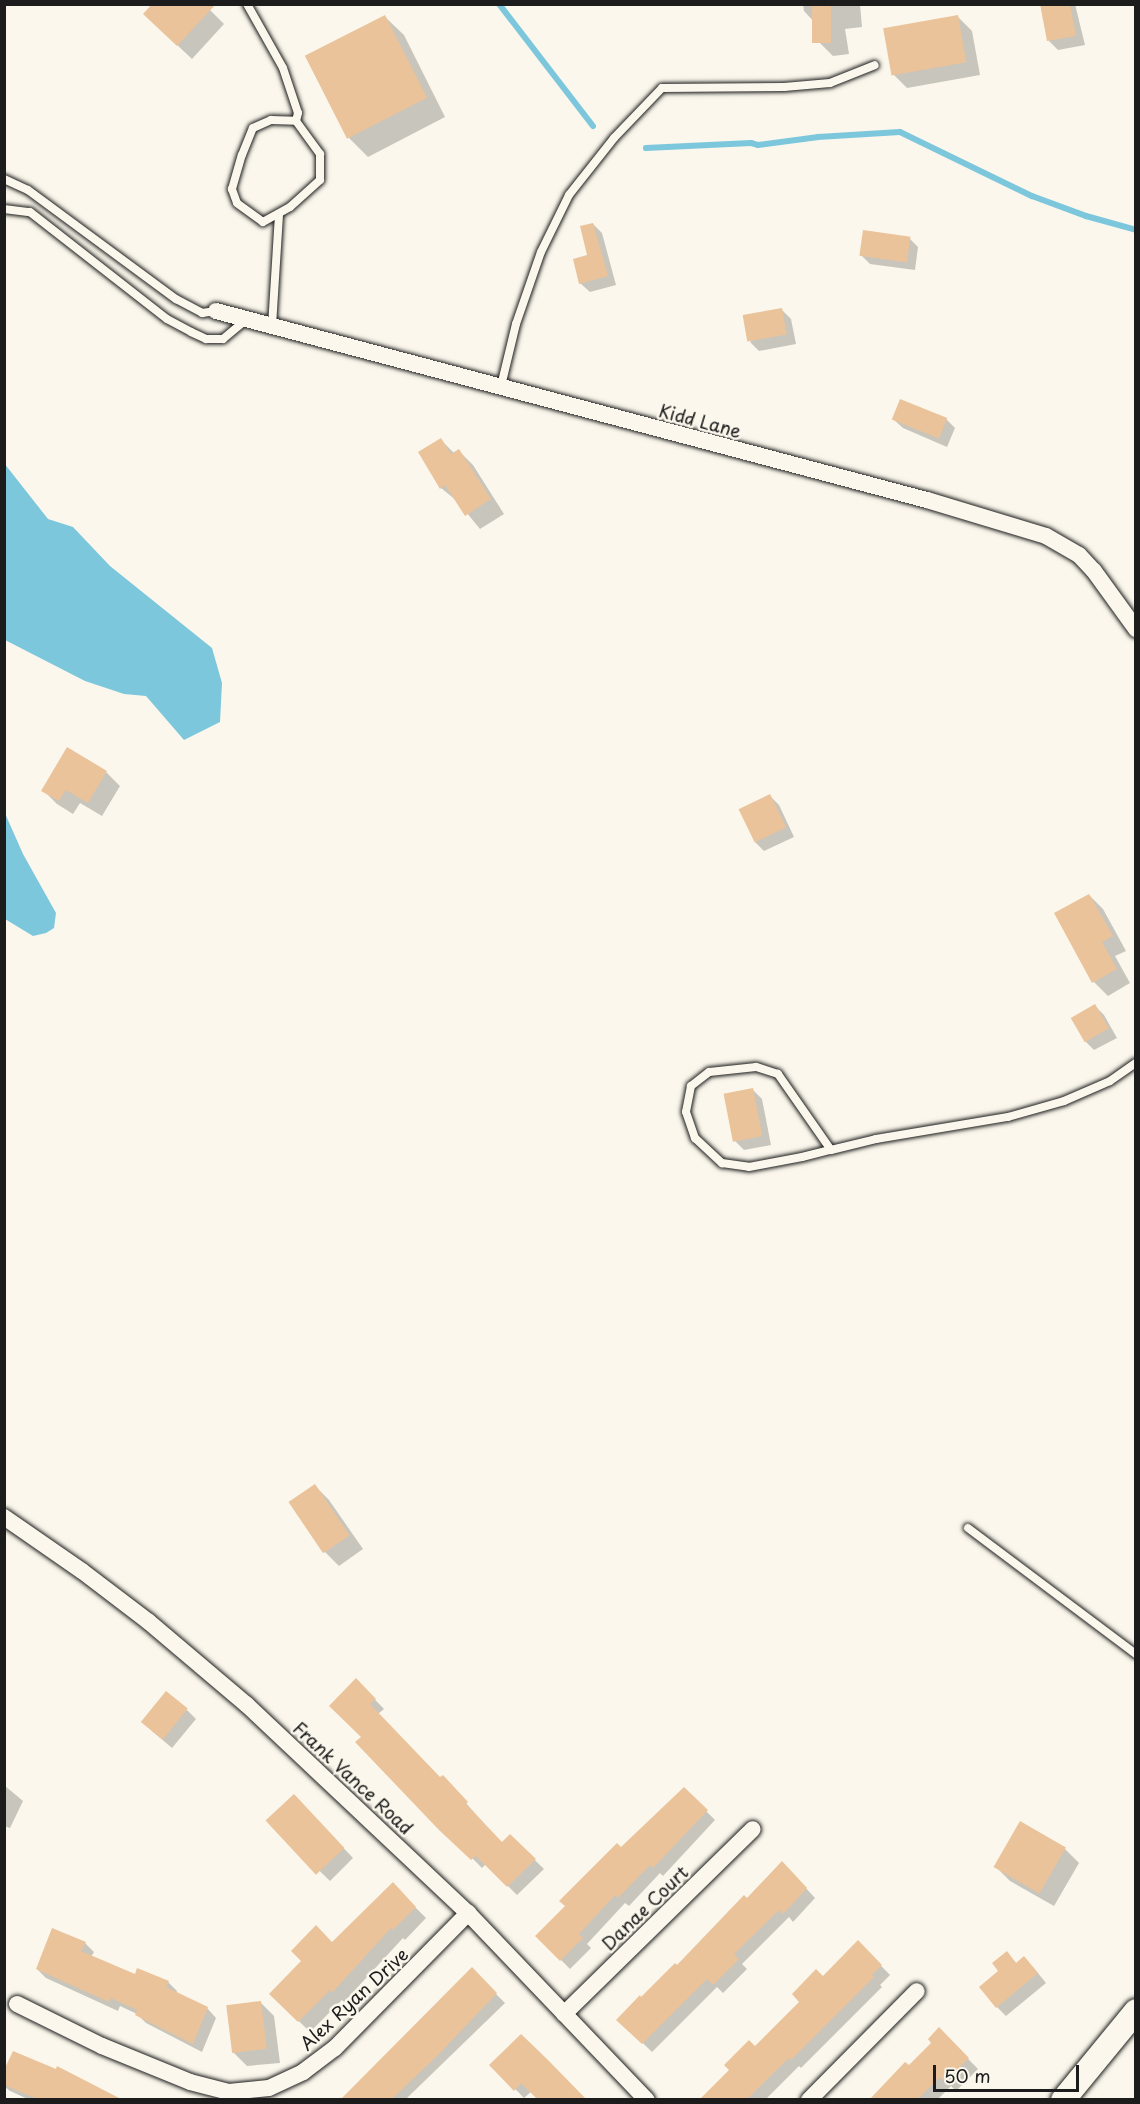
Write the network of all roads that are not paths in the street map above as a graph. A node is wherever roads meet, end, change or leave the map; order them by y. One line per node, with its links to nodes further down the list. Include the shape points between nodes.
1 (247, 4): 3 (lane, via 283,68 298,113)
2 (874, 65): 10 (lane, via 830,83 662,88 614,138 569,195 519,314)
3 (296, 121): 6 (lane, via 320,154 320,180); 6 (lane, via 271,120 253,128 232,189 237,203 263,222)
4 (4, 179): 7 (lane, via 28,190 176,299 202,313)
5 (4, 209): 8 (lane, via 30,212 167,319 206,339 223,339)
6 (279, 214): 9 (lane)
7 (216, 310): 8 (street, Kidd Lane)
8 (248, 319): 9 (street, Kidd Lane)
9 (272, 326): 10 (street, Kidd Lane)
10 (501, 387): 11 (street, Kidd Lane, via 927,500 1046,536 1079,555)
11 (1136, 629)
12 (1136, 1063): 13 (lane, via 1083,1093 1008,1118)
13 (831, 1150): 13 (lane, via 749,1167 722,1163 695,1138 686,1113 691,1086 709,1072 756,1068 778,1074)
14 (4, 1517): 18 (street, Frank Vance Road, via 141,1616 247,1705)
15 (968, 1528): 16 (lane)
16 (1136, 1654)
17 (753, 1829): 22 (street, Danae Court)
18 (468, 1913): 20 (street, Alex Ryan Drive, via 334,2048 303,2072 269,2088 229,2092 190,2082 102,2046); 22 (street, Frank Vance Road)
19 (917, 1991): 24 (street)
20 (17, 2004)
21 (1136, 2011): 25 (main road)
22 (564, 2014): 23 (street, Frank Vance Road)
23 (647, 2100)
24 (809, 2100)
25 (1063, 2100)

